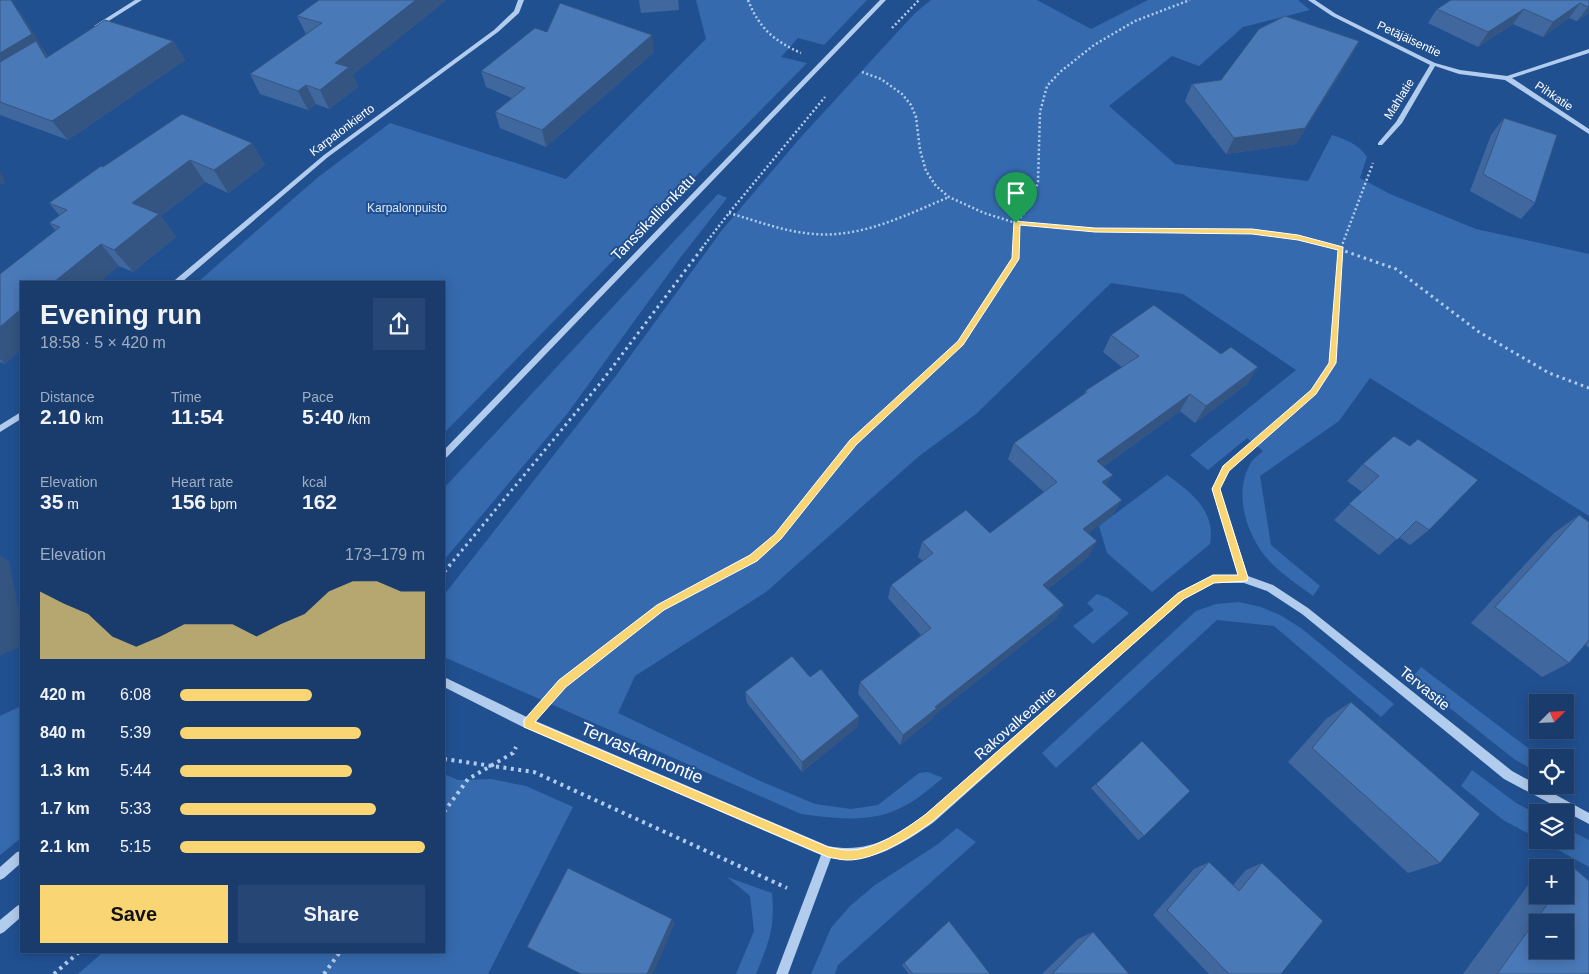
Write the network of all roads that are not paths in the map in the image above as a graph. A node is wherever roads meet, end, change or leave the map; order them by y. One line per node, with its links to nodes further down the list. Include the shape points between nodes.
1 (139, 0): 5 (street)
2 (521, 0): 11 (street, Karpalonkierto, via 516,12 496,31 326,156)
3 (883, 0): 14 (street, Tanssikallionkatu)
4 (1311, 0): 7 (street, Petäjäisentie)
5 (90, 31)
6 (1589, 51): 8 (street, Petäjäisentie)
7 (1433, 64): 8 (street, Petäjäisentie, via 1458,72); 10 (street, Mahlatie, via 1399,123)
8 (1508, 78): 9 (street, Pihkatie)
9 (1589, 132)
10 (1380, 144)
11 (179, 281)
12 (20, 417): 13 (street)
13 (0, 429)
14 (445, 454)
15 (1216, 489): 16 (street)
16 (1244, 578): 18 (street, Tervastie, via 1270,588 1305,611 1508,775); 19 (street, Rakovalkeantie, via 1213,579 1181,596 930,818 903,837 849,855)
17 (445, 682): 19 (street, Tervaskannontie, via 528,724)
18 (1589, 819)
19 (828, 852): 24 (street)
20 (20, 857): 21 (street)
21 (0, 874)
22 (20, 911): 23 (street)
23 (0, 928)
24 (782, 974)

